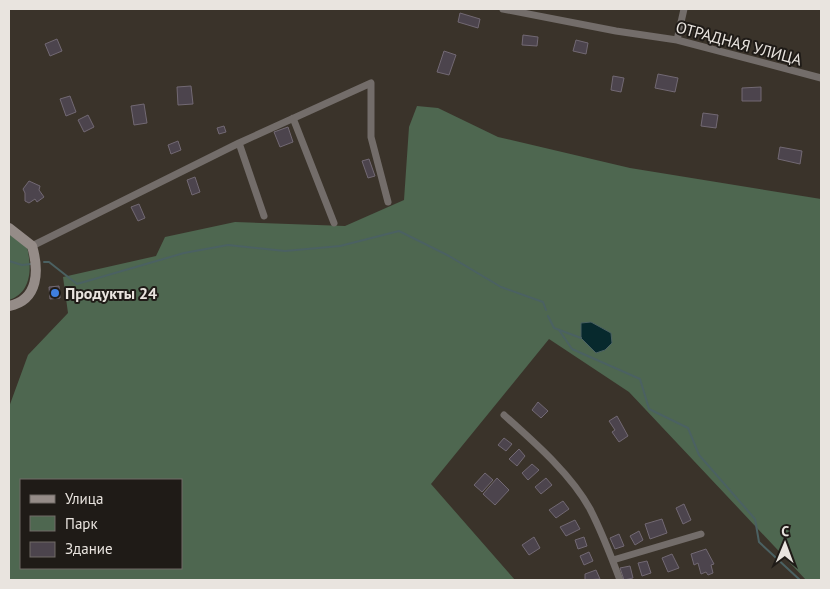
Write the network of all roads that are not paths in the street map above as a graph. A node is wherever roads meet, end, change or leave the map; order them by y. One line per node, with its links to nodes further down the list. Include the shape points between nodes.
1 (502, 9): 3 (street, ОТРАДНАЯ УЛИЦА)
2 (684, 9): 3 (street)
3 (677, 40): 4 (street, ОТРАДНАЯ УЛИЦА)
4 (821, 78)
5 (293, 118): 6 (street); 7 (street, via 371,83 371,137); 9 (street)
6 (239, 143): 8 (street); 11 (street)
7 (388, 202)
8 (264, 216)
9 (334, 222)
10 (9, 228): 11 (street)
11 (32, 246): 12 (street, via 36,260 35,283 29,296)
12 (9, 306)
13 (504, 415): 15 (street, via 550,457 589,507)
14 (701, 534): 15 (street)
15 (612, 560): 16 (street)
16 (620, 580)

